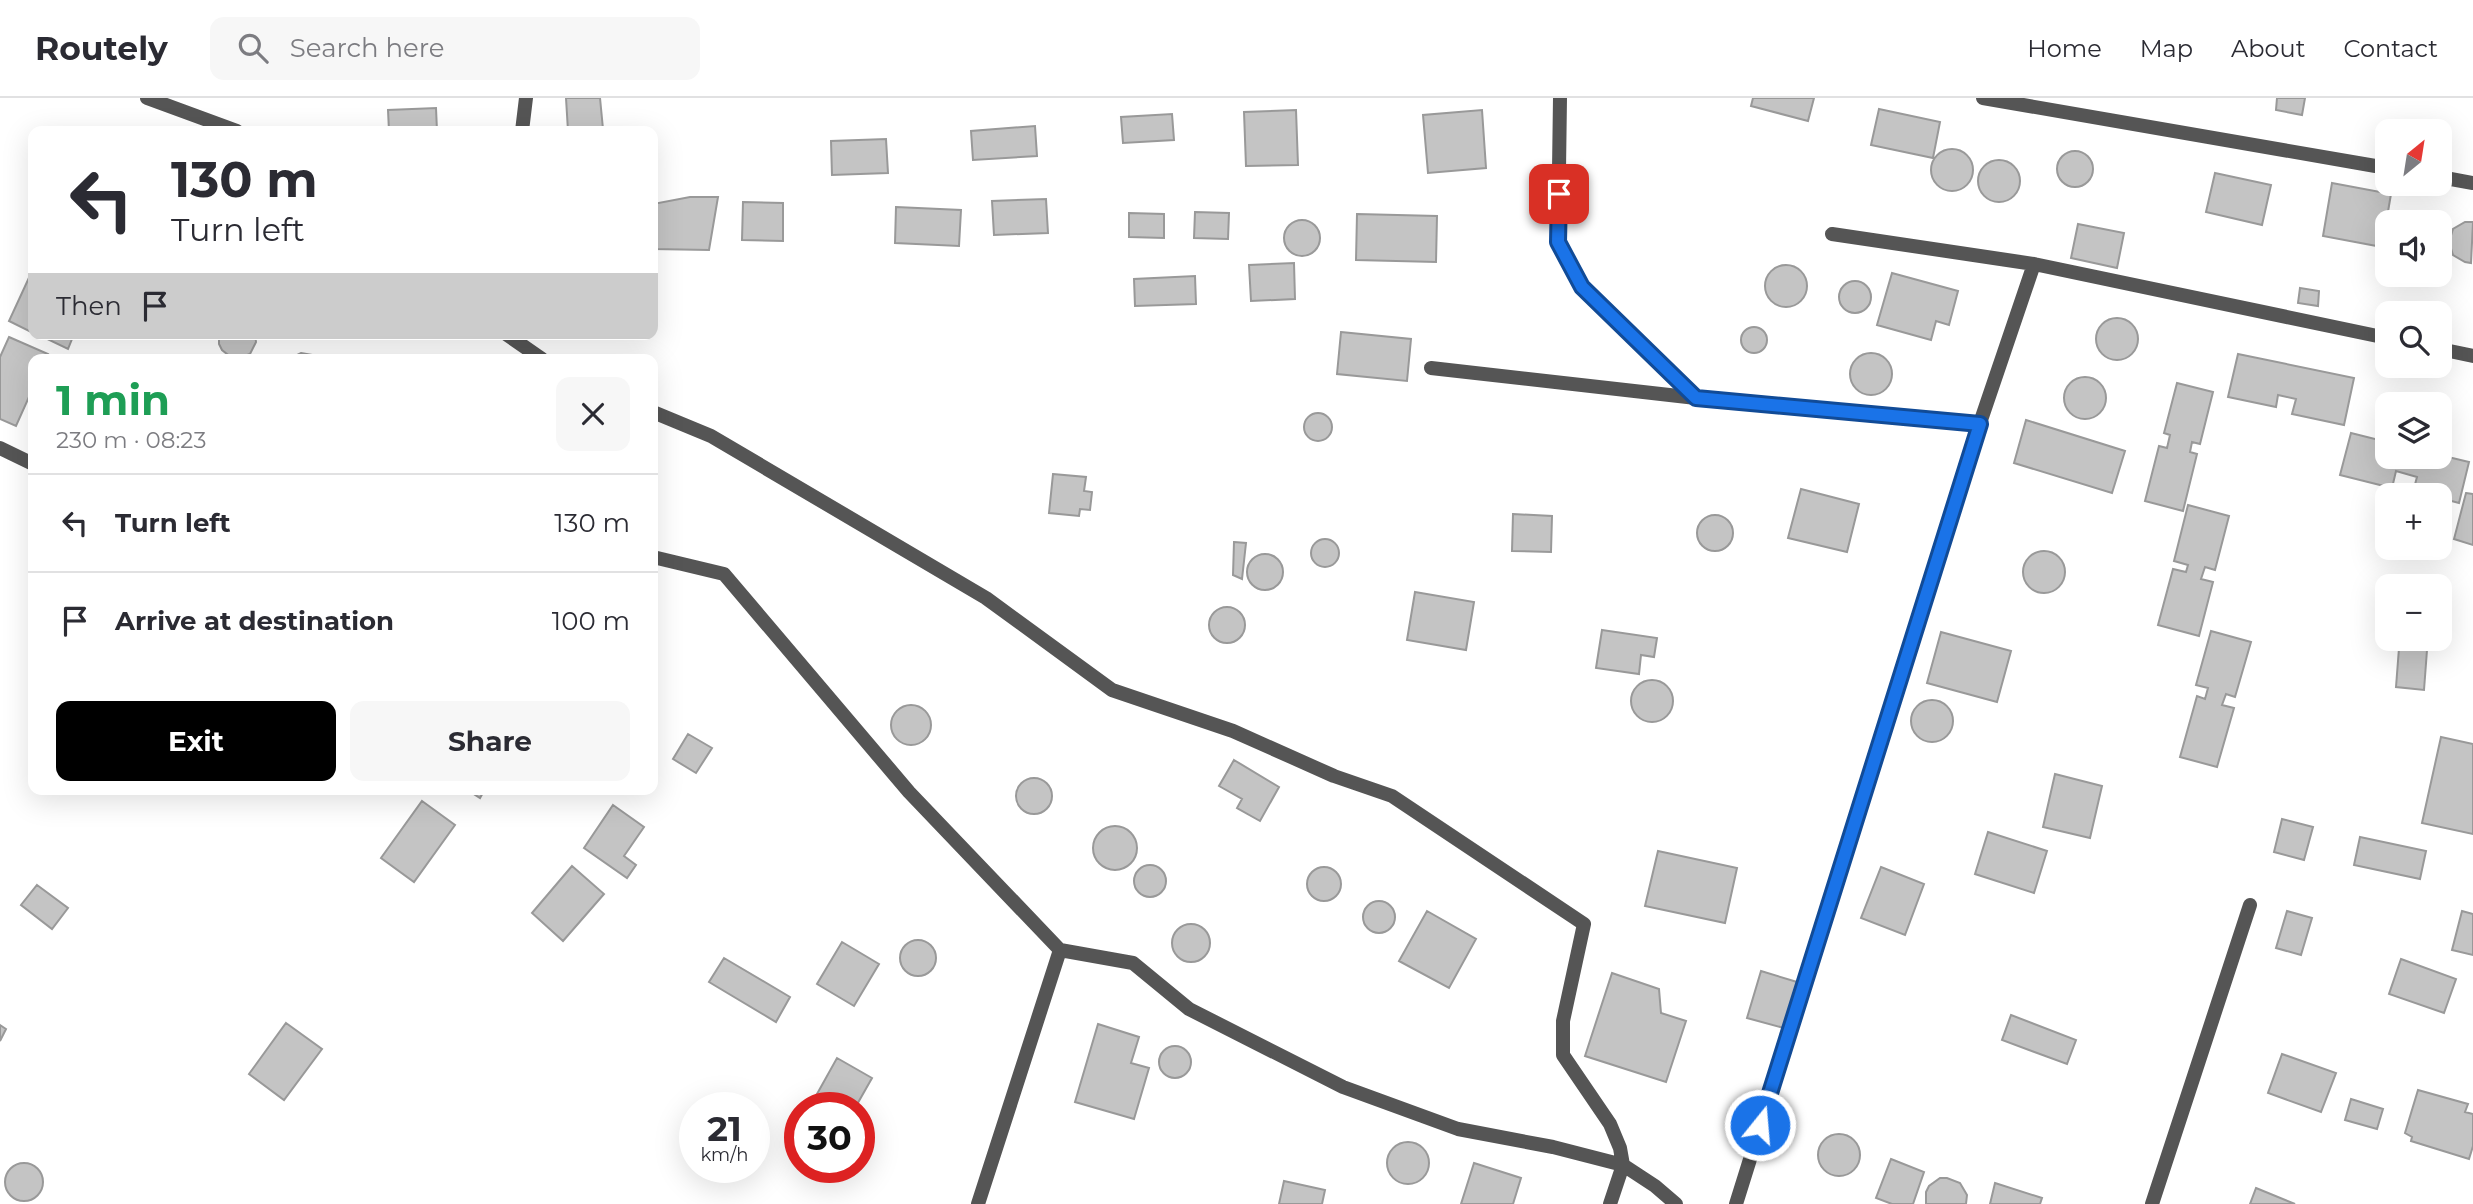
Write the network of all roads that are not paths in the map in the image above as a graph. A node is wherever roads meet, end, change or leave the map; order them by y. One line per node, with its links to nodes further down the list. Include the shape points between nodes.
1 (147, 98): 5 (street)
2 (526, 98): 6 (street)
3 (1560, 98): 18 (street, via 1558,242 1582,287)
4 (1983, 98): 7 (street)
5 (223, 126)
6 (523, 126)
7 (2375, 166)
8 (2452, 179): 9 (street)
9 (2473, 183)
10 (1832, 234): 11 (street)
11 (2034, 264): 12 (street); 20 (street)
12 (2375, 335)
13 (515, 340): 15 (street)
14 (2452, 352): 16 (street)
15 (535, 354)
16 (2473, 356)
17 (1431, 368): 18 (street)
18 (1696, 398): 20 (street)
19 (658, 414): 26 (street, via 711,436 986,598 1112,690 1233,730 1392,796 1584,924 1563,1021 1563,1055 1610,1124)
20 (1980, 424): 30 (street)
21 (0, 448): 22 (street)
22 (28, 462)
23 (658, 558): 25 (street, via 724,573 909,792)
24 (2250, 905): 31 (street)
25 (1059, 950): 26 (street, via 1133,963 1189,1009 1343,1087 1458,1129); 27 (street)
26 (1623, 1165): 28 (street); 29 (street)
27 (978, 1204)
28 (1610, 1204)
29 (1676, 1204)
30 (1736, 1204)
31 (2152, 1204)

